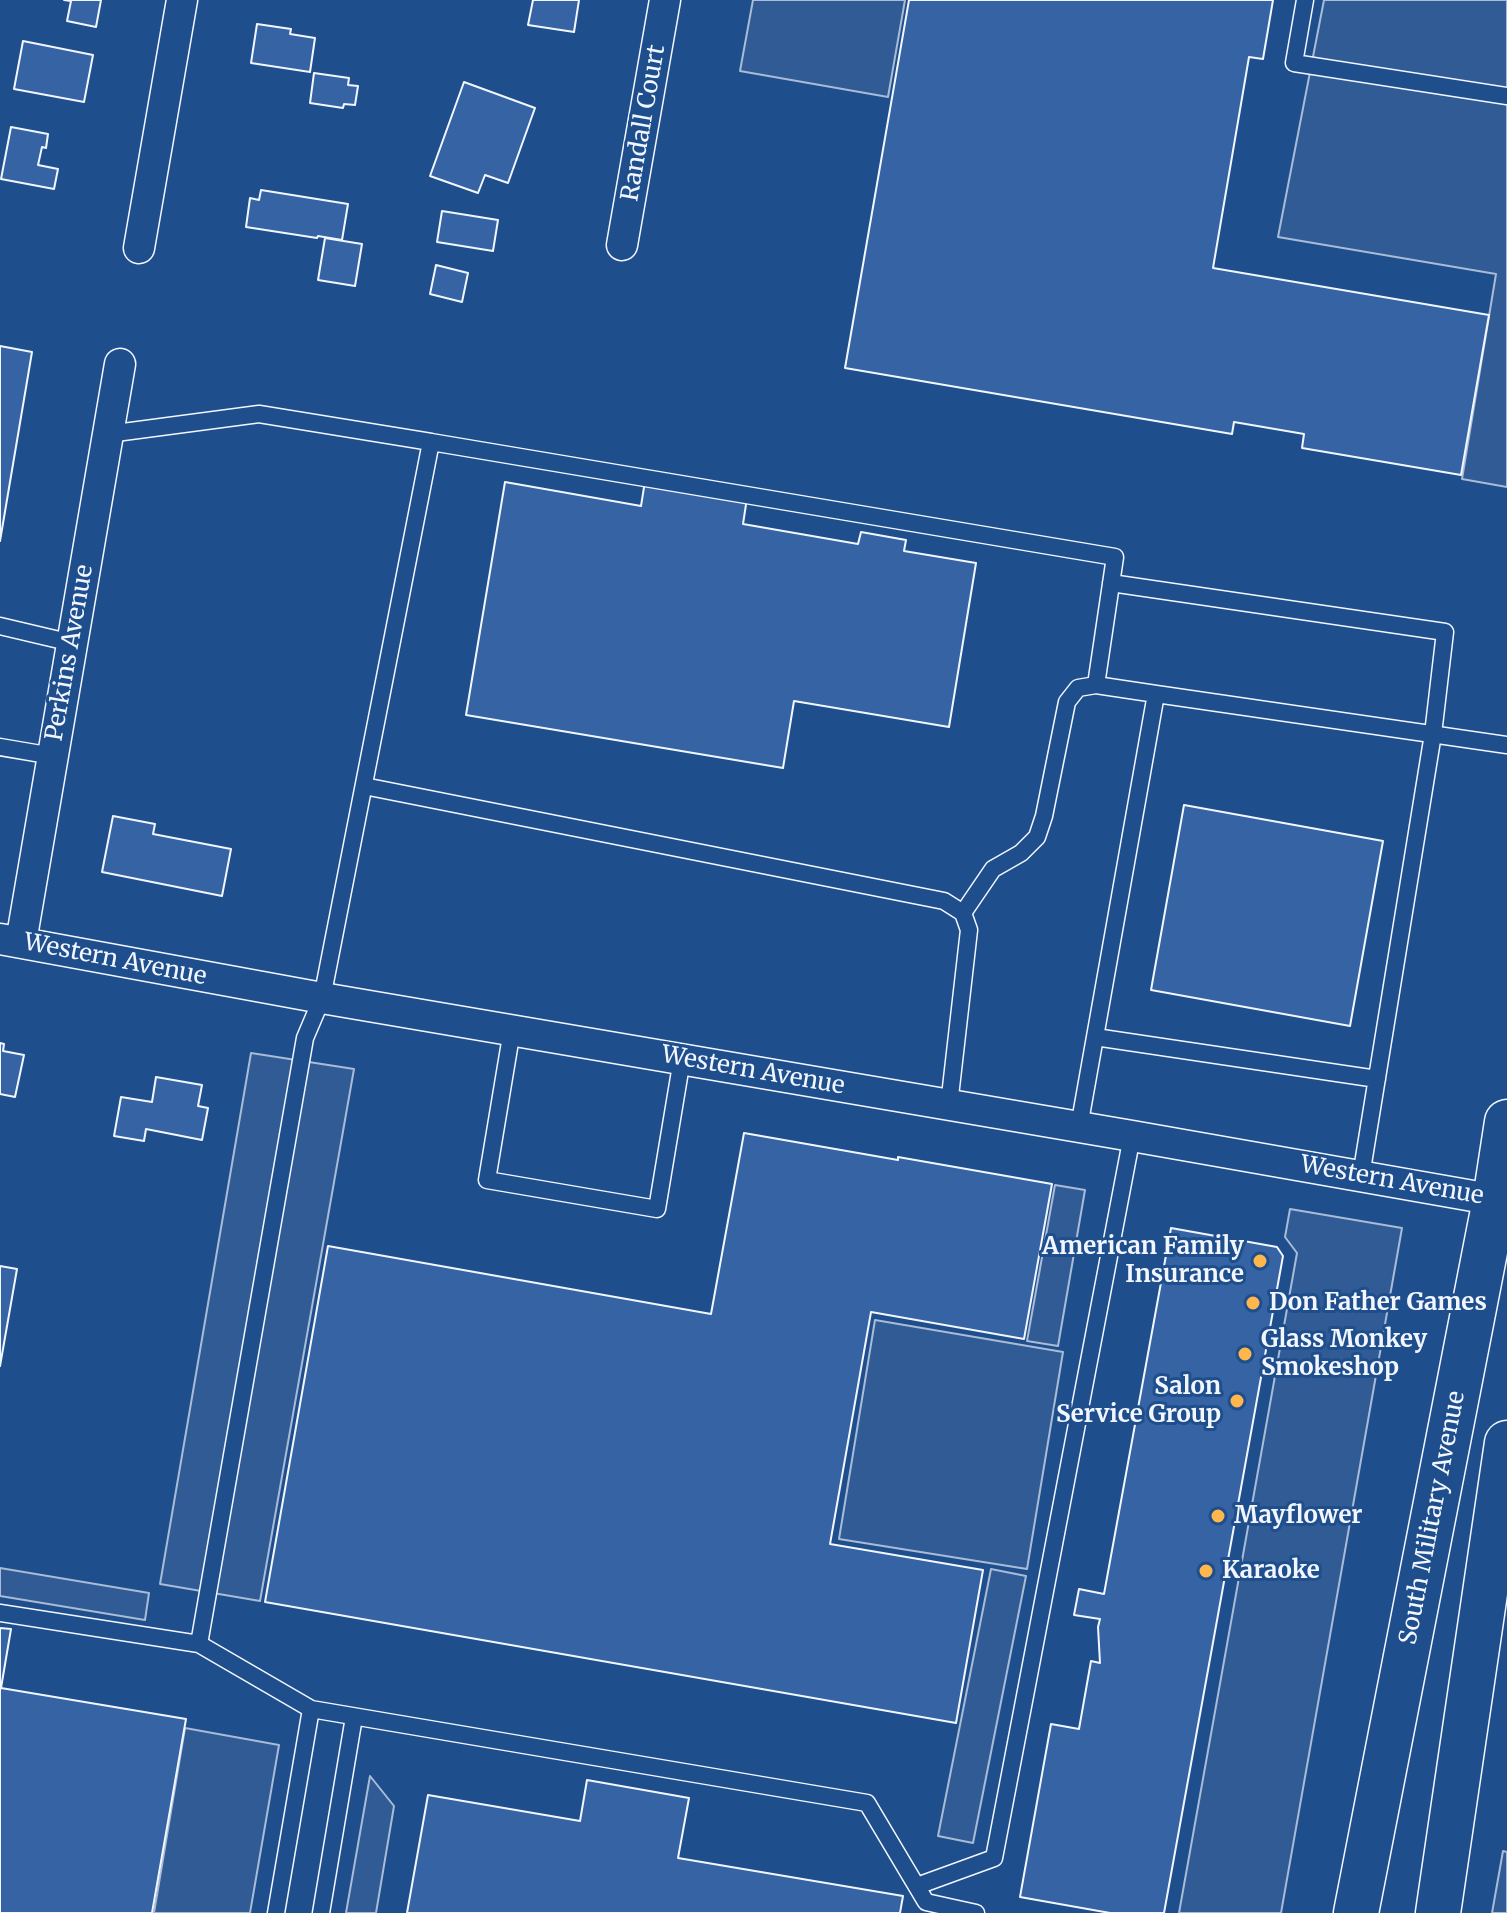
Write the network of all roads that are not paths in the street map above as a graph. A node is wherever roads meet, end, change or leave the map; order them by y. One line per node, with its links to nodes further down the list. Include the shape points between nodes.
1 (182, 0): 6 (street)
2 (665, 0): 5 (street, Randall Court)
3 (1305, 0): 4 (lane, via 1294,63)
4 (1507, 96)
5 (622, 245)
6 (139, 248)
7 (120, 364): 8 (street, Perkins Avenue)
8 (108, 434): 9 (lane, via 259,414); 12 (street, Perkins Avenue)
9 (431, 442): 10 (lane, via 1115,557); 19 (lane)
10 (1111, 583): 13 (lane); 15 (lane, via 1445,632)
11 (0, 626): 12 (lane)
12 (72, 643): 18 (street, Perkins Avenue)
13 (1096, 685): 14 (lane); 20 (lane, via 1078,688 1067,702 1037,837 993,869)
14 (1156, 694): 15 (lane); 24 (lane)
15 (1433, 734): 16 (lane); 26 (lane)
16 (1507, 745)
17 (0, 747): 18 (lane)
18 (53, 756): 21 (street, Perkins Avenue)
19 (364, 786): 20 (lane, via 944,901); 22 (lane)
20 (963, 913): 27 (lane, via 969,930)
21 (10, 941): 22 (street, Western Avenue)
22 (322, 998): 23 (street, Western Avenue); 35 (lane, via 305,1038)
23 (512, 1030): 25 (street, Western Avenue); 25 (lane, via 487,1180 657,1209)
24 (1095, 1037): 26 (lane); 29 (lane)
25 (682, 1059): 27 (street, Western Avenue)
26 (1377, 1079): 31 (lane)
27 (949, 1105): 29 (street, Western Avenue)
28 (1507, 1122): 32 (main road, South Military Avenue)
29 (1079, 1127): 30 (street, Western Avenue)
30 (1132, 1136): 31 (street, Western Avenue); 38 (lane, via 994,1858)
31 (1361, 1176): 32 (street, Western Avenue)
32 (1501, 1201): 42 (main road, South Military Avenue)
33 (1507, 1443): 43 (main road)
34 (0, 1613): 35 (lane)
35 (199, 1644): 36 (lane)
36 (311, 1709): 37 (lane); 39 (lane)
37 (354, 1717): 38 (lane, via 867,1803); 40 (lane)
38 (917, 1886): 41 (lane, via 926,1902)
39 (276, 1913)
40 (321, 1913)
41 (976, 1913)
42 (1356, 1913)
43 (1438, 1913)

